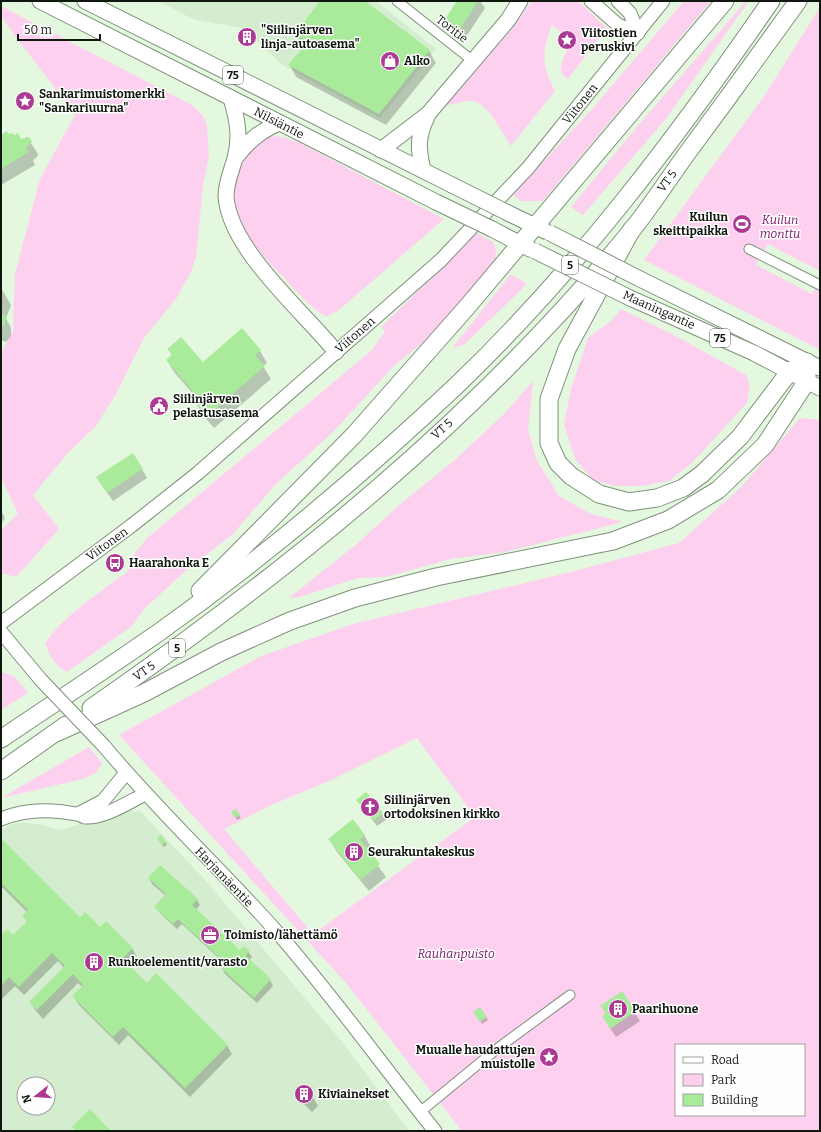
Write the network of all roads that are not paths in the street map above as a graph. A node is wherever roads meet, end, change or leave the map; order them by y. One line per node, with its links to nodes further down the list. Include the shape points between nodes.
1 (40, 1): 13 (main road, Nilsiäntie / 75)
2 (86, 1): 16 (main road, Nilsiäntie / 75)
3 (397, 1): 12 (street, Toritie)
4 (520, 1): 12 (main road, via 508,20)
5 (591, 1): 11 (main road, via 618,25)
6 (618, 1): 11 (main road, via 630,13)
7 (663, 1): 11 (main road, Viitonen)
8 (725, 1): 19 (highway)
9 (771, 1): 30 (highway, VT 5 / 5, via 705,97 614,215 537,302 458,384 333,497 249,565)
10 (798, 1): 20 (highway, VT 5 / 5)
11 (638, 33): 24 (main road, Viitonen, via 528,168 441,260)
12 (473, 61): 14 (main road)
13 (231, 98): 15 (main road, Nilsiäntie / 75); 17 (main road, via 238,128)
14 (428, 114): 16 (main road); 18 (main road, via 420,132 419,142)
15 (279, 123): 17 (main road, via 250,139); 21 (main road, Nilsiäntie / 75, bridge)
16 (380, 150): 18 (main road, Nilsiäntie / 75)
17 (235, 158): 24 (main road, via 226,195 235,230 264,272)
18 (423, 170): 19 (main road, Nilsiäntie / 75, bridge)
19 (534, 226): 21 (highway); 25 (main road, Maaningantie / 75, bridge)
20 (632, 229): 26 (highway, via 567,349 549,398 549,443 558,463 571,476 599,494 629,502 657,498 682,488 702,474 740,437); 31 (highway, VT 5 / 5, via 554,319 471,403 347,516 184,644)
21 (519, 243): 26 (main road, Maaningantie / 75, bridge, via 630,298); 30 (highway, via 467,307 354,435)
22 (749, 248): 23 (street)
23 (820, 286)
24 (336, 352): 28 (main road, Viitonen, via 198,473)
25 (813, 365): 26 (highway); 27 (highway)
26 (790, 371): 27 (main road, Maaningantie / 75)
27 (813, 385): 31 (highway, via 765,445 718,490 668,520 613,542 436,577 355,598 290,621)
28 (1, 622)
29 (1, 632): 34 (main road, Harjamäentie, bridge)
30 (159, 632): 32 (highway, VT 5 / 5)
31 (58, 732): 33 (highway, VT 5 / 5)
32 (1, 739)
33 (1, 771)
34 (126, 773): 35 (main road, Harjamäentie); 36 (main road, via 103,801)
35 (145, 794): 36 (main road, via 100,814 84,817); 39 (main road, Harjamäentie, via 277,932)
36 (78, 814): 37 (main road, via 24,811)
37 (1, 819)
38 (570, 995): 39 (street, via 498,1048)
39 (420, 1112): 40 (main road, Harjamäentie)
40 (435, 1131)

